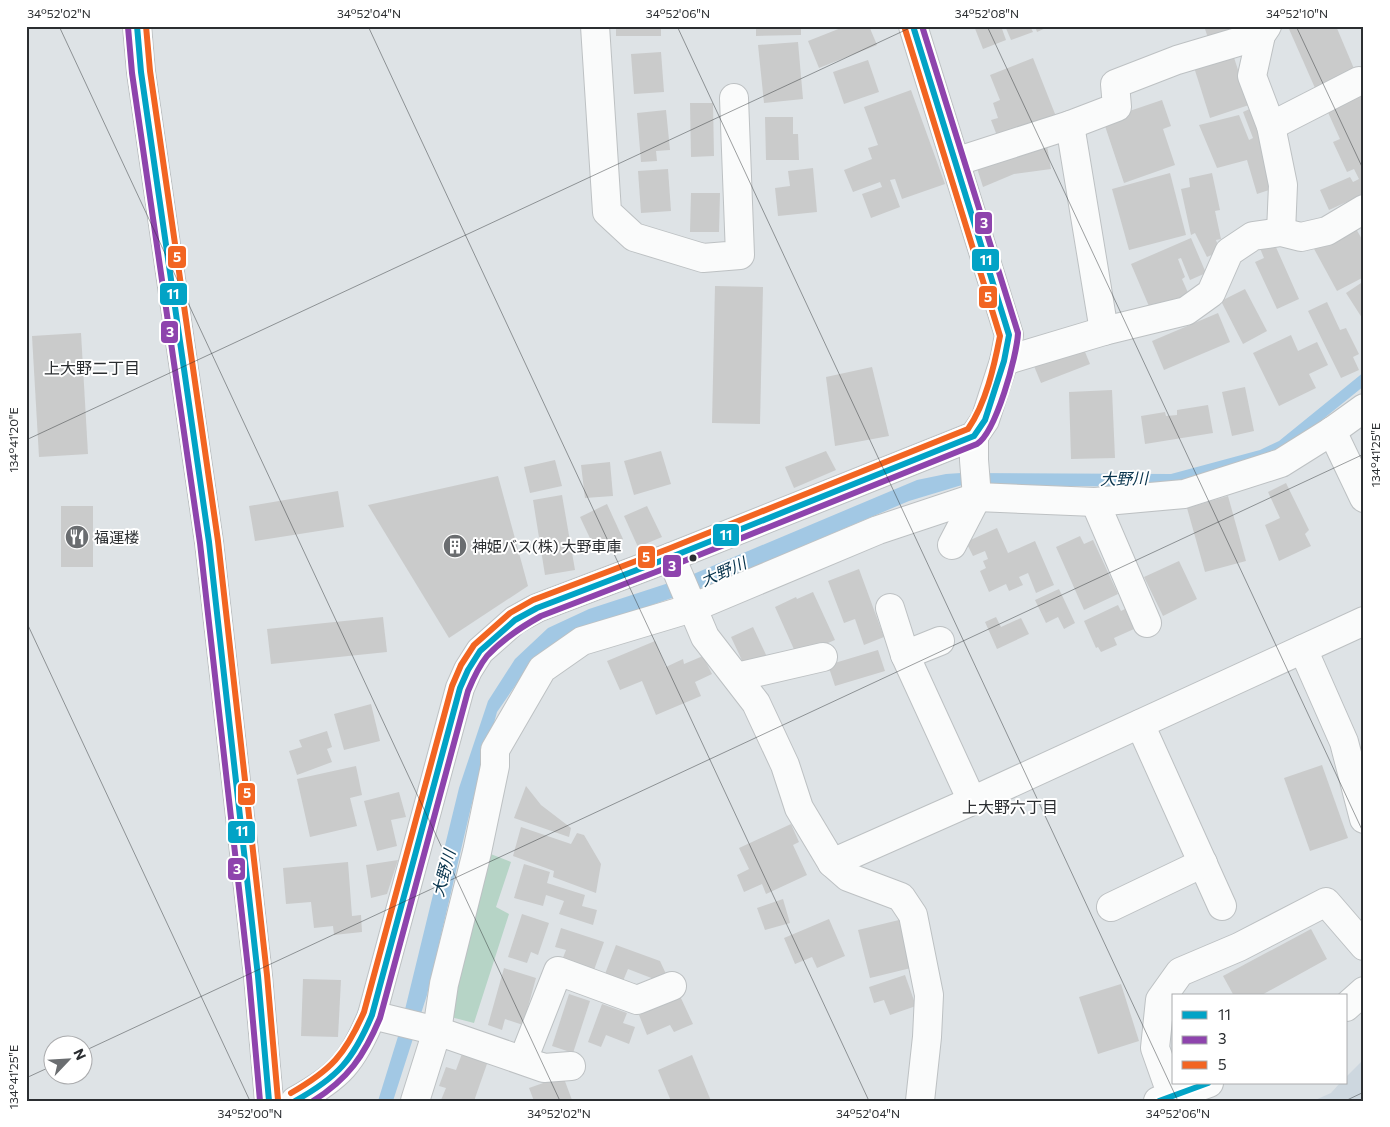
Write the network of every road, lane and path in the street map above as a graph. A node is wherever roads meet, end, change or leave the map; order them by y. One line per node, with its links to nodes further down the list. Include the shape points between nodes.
1 (137, 26): 49 (street, via 209,542)
2 (595, 26): 6 (street, via 607,212 634,236 703,258 740,255)
3 (913, 26): 9 (street)
4 (1264, 30): 7 (street, via 1116,84 1117,108); 8 (street, via 1252,76)
5 (1358, 81): 8 (street)
6 (734, 98)
7 (1070, 125): 9 (street); 12 (street)
8 (1271, 126): 11 (street, via 1283,185)
9 (956, 162): 13 (street, via 1010,335)
10 (1360, 220): 11 (street, via 1301,237)
11 (1281, 232): 12 (street, via 1253,236 1228,252 1211,293 1186,311)
12 (1104, 331): 13 (street)
13 (1004, 361): 16 (street)
14 (1364, 408): 15 (street)
15 (1332, 431): 18 (street); 19 (street, via 1281,463 1184,494)
16 (974, 448): 17 (street); 21 (street)
17 (977, 497): 19 (street); 20 (street); 22 (street, via 878,530)
18 (1364, 498)
19 (1095, 502): 25 (street)
20 (952, 545)
21 (671, 557): 22 (street); 43 (street, via 537,608 515,620 480,651 460,688)
22 (692, 608): 30 (street, via 706,637); 44 (street, via 582,641 542,670 495,750 495,766 444,984)
23 (890, 608): 28 (street)
24 (1364, 621): 27 (street)
25 (1147, 622)
26 (940, 641): 28 (street)
27 (1302, 649): 31 (street); 32 (street)
28 (905, 655): 33 (street)
29 (823, 657): 30 (street)
30 (737, 677): 35 (street, via 756,703 781,756 798,808)
31 (1140, 724): 33 (street); 36 (street)
32 (1354, 737): 34 (street)
33 (972, 800): 35 (street)
34 (1364, 819)
35 (832, 862): 52 (street, via 848,877 901,896 913,915 929,995)
36 (1203, 863): 37 (street); 38 (street)
37 (1222, 906)
38 (1111, 907)
39 (1364, 946): 48 (street, via 1326,902 1239,947 1180,972 1160,1000 1155,1048)
40 (672, 986): 45 (street, via 637,1000 558,971)
41 (1364, 991): 42 (street)
42 (1348, 1005)
43 (372, 1015): 44 (street); 50 (street, via 350,1060 324,1084)
44 (437, 1031): 45 (street); 51 (street)
45 (523, 1060): 46 (street, via 544,1068)
46 (571, 1066)
47 (1206, 1084): 48 (street)
48 (1165, 1098)
49 (270, 1101)
50 (295, 1101)
51 (415, 1101)
52 (920, 1101)

